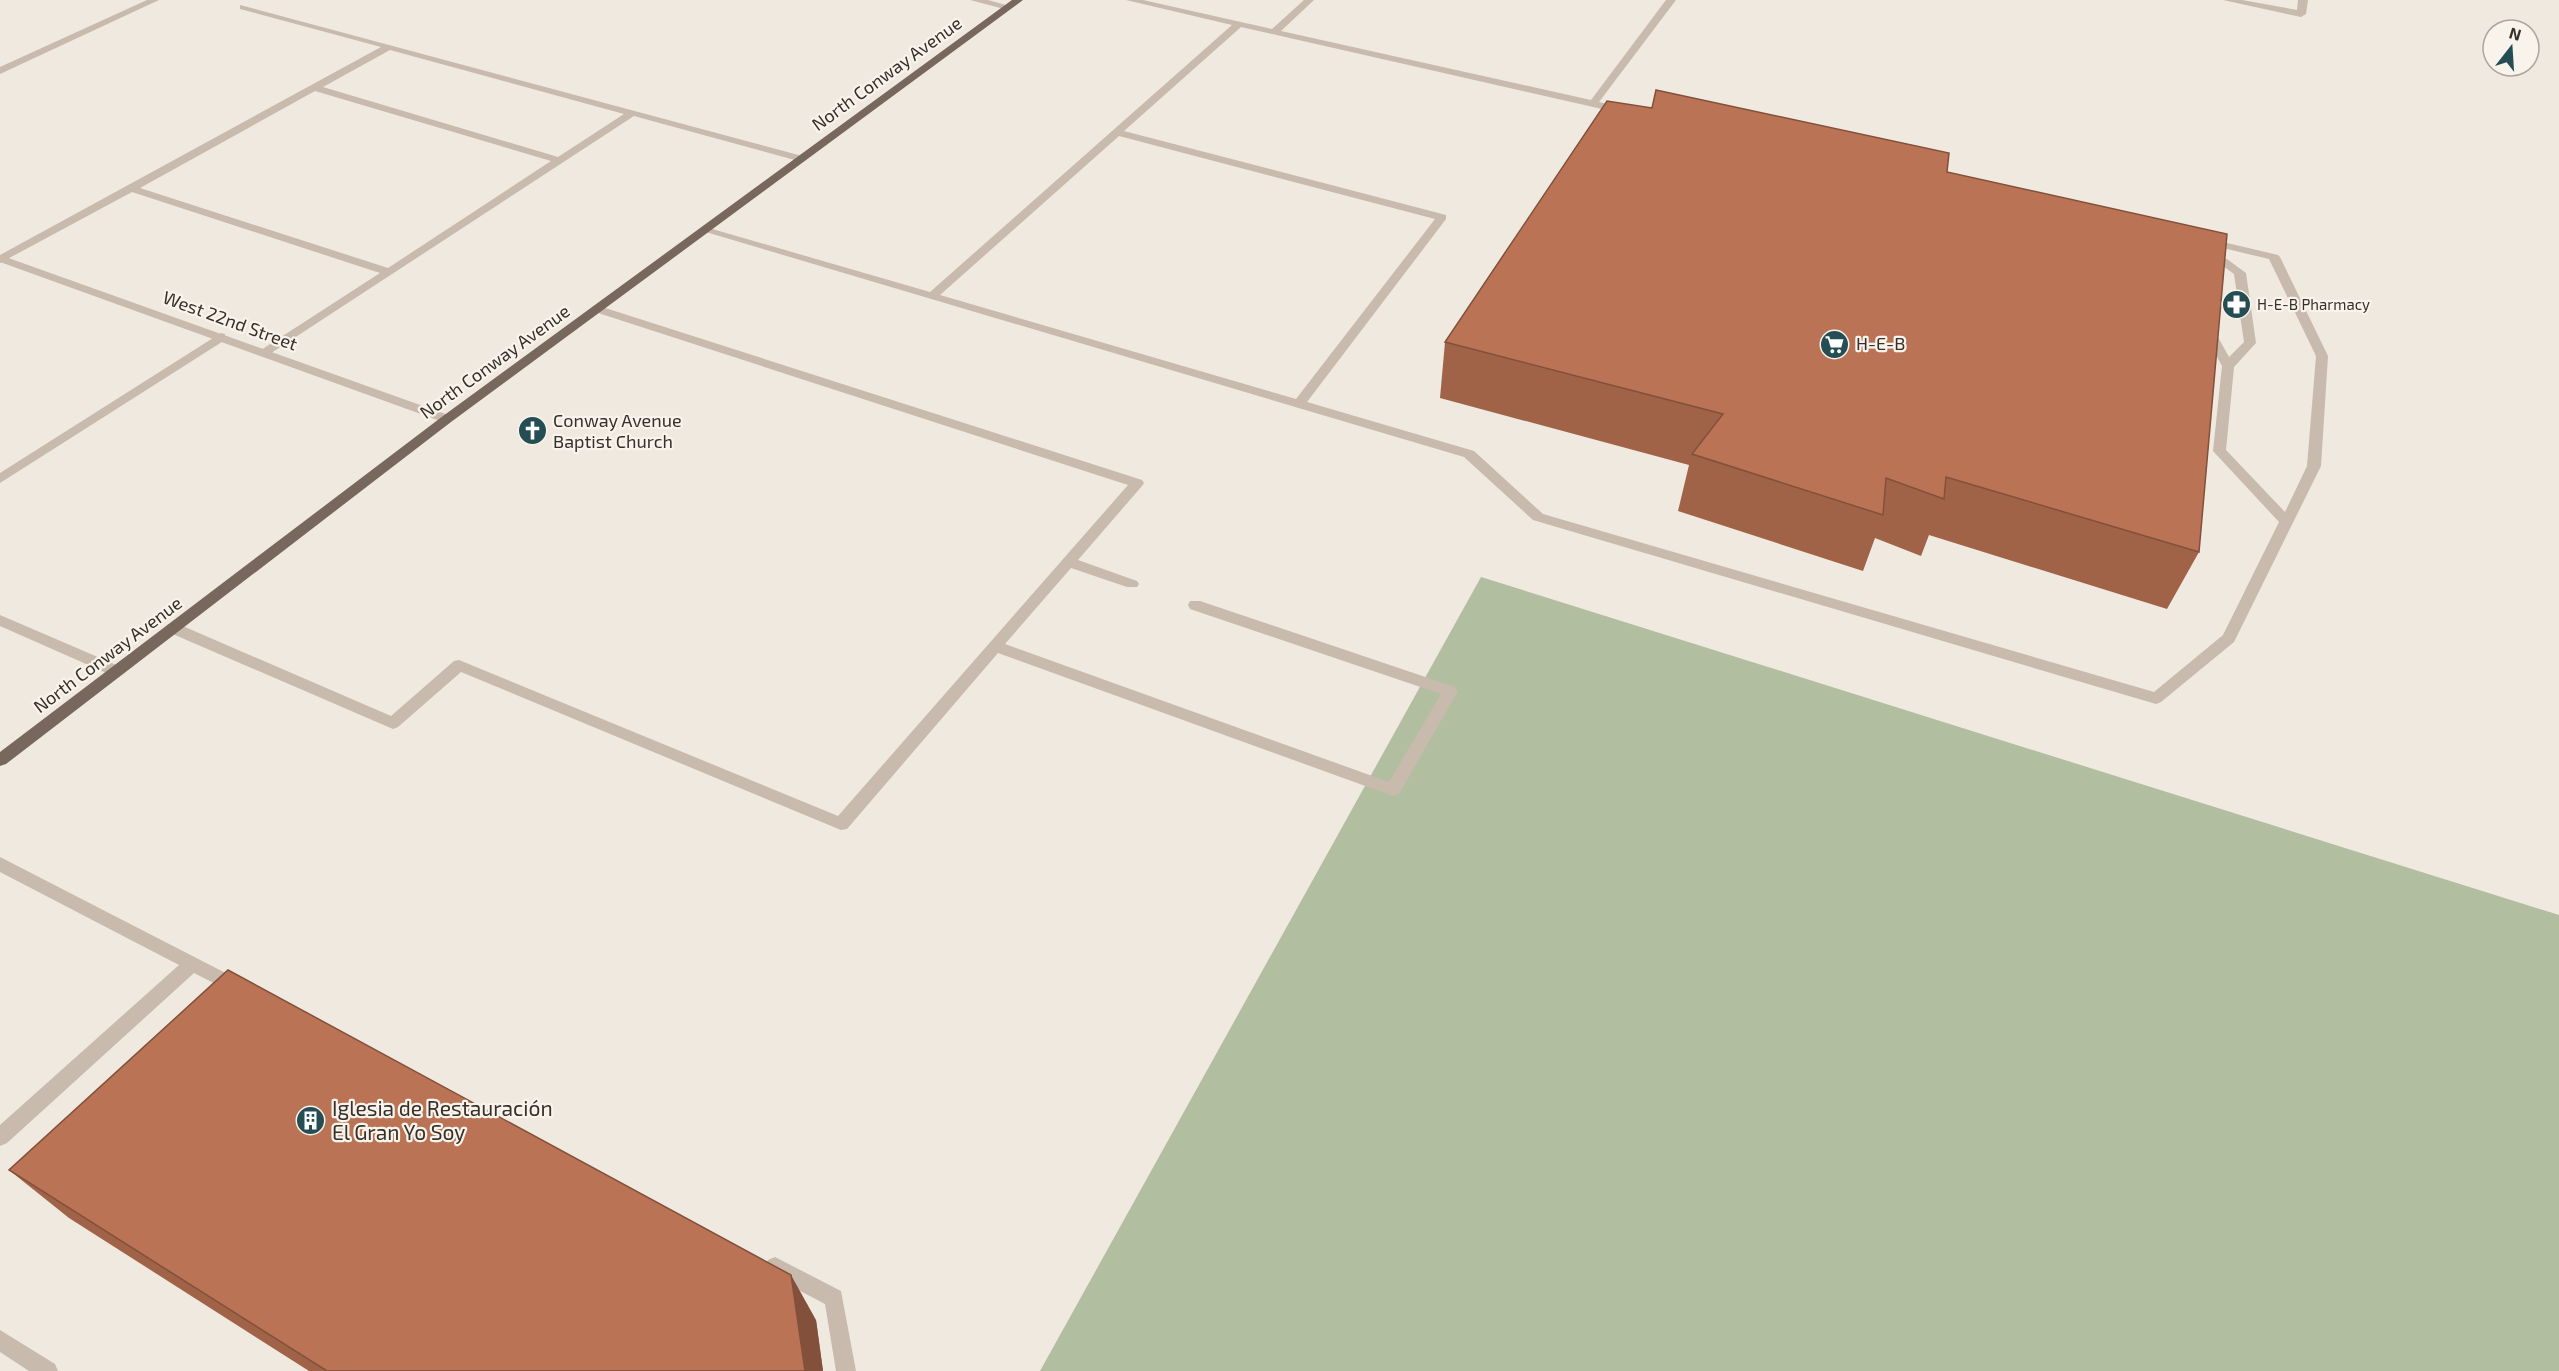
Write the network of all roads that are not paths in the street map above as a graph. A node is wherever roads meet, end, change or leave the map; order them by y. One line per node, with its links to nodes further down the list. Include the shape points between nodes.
1 (154, 0): 13 (street)
2 (975, 0): 8 (street)
3 (1131, 0): 10 (street)
4 (1309, 0): 11 (street)
5 (1668, 0): 15 (street)
6 (2228, 0): 7 (street, via 2301,14)
7 (2303, 0)
8 (1013, 4): 19 (main road, North Conway Avenue)
9 (243, 7): 12 (street)
10 (1239, 24): 11 (street); 18 (street)
11 (1274, 32): 15 (street)
12 (389, 47): 14 (street); 16 (street)
13 (0, 71)
14 (314, 88): 20 (street); 21 (street)
15 (1593, 104): 17 (street)
16 (632, 112): 19 (street); 20 (street)
17 (1636, 113)
18 (1117, 132): 27 (street); 33 (street, via 1442,217)
19 (802, 159): 22 (main road, North Conway Avenue)
20 (559, 160): 26 (street)
21 (130, 188): 25 (street); 26 (street)
22 (705, 230): 27 (street); 28 (main road, North Conway Avenue)
23 (2188, 237): 24 (street)
24 (2220, 244): 32 (street, via 2220,264 2240,273 2250,343); 36 (street, via 2274,257 2322,356 2314,466)
25 (1, 259): 30 (street, West 22nd Street)
26 (389, 272): 31 (street)
27 (932, 297): 33 (street)
28 (596, 309): 34 (main road, North Conway Avenue); 37 (street, via 1137,483)
29 (2210, 333): 32 (street)
30 (221, 337): 31 (street, West 22nd Street); 35 (street)
31 (265, 353): 34 (street, West 22nd Street)
32 (2229, 366): 36 (street, via 2219,451)
33 (1299, 404): 36 (street, via 1469,454 1538,517 2156,698 2229,638)
34 (447, 419): 41 (main road, North Conway Avenue)
35 (0, 479)
36 (2287, 522)
37 (1068, 562): 38 (street); 42 (street)
38 (1132, 584)
39 (1195, 605): 42 (street, via 1450,691 1393,790)
40 (0, 620): 43 (street)
41 (173, 628): 42 (street, via 393,723 459,666 841,824); 43 (main road, North Conway Avenue)
42 (995, 646)
43 (116, 671): 44 (main road, North Conway Avenue)
44 (0, 760)
45 (0, 864): 46 (street)
46 (192, 964): 47 (street); 48 (street)
47 (255, 997)
48 (0, 1137)
49 (760, 1259): 52 (street, via 834,1298)
50 (0, 1340): 51 (street)
51 (48, 1371)
52 (846, 1371)

